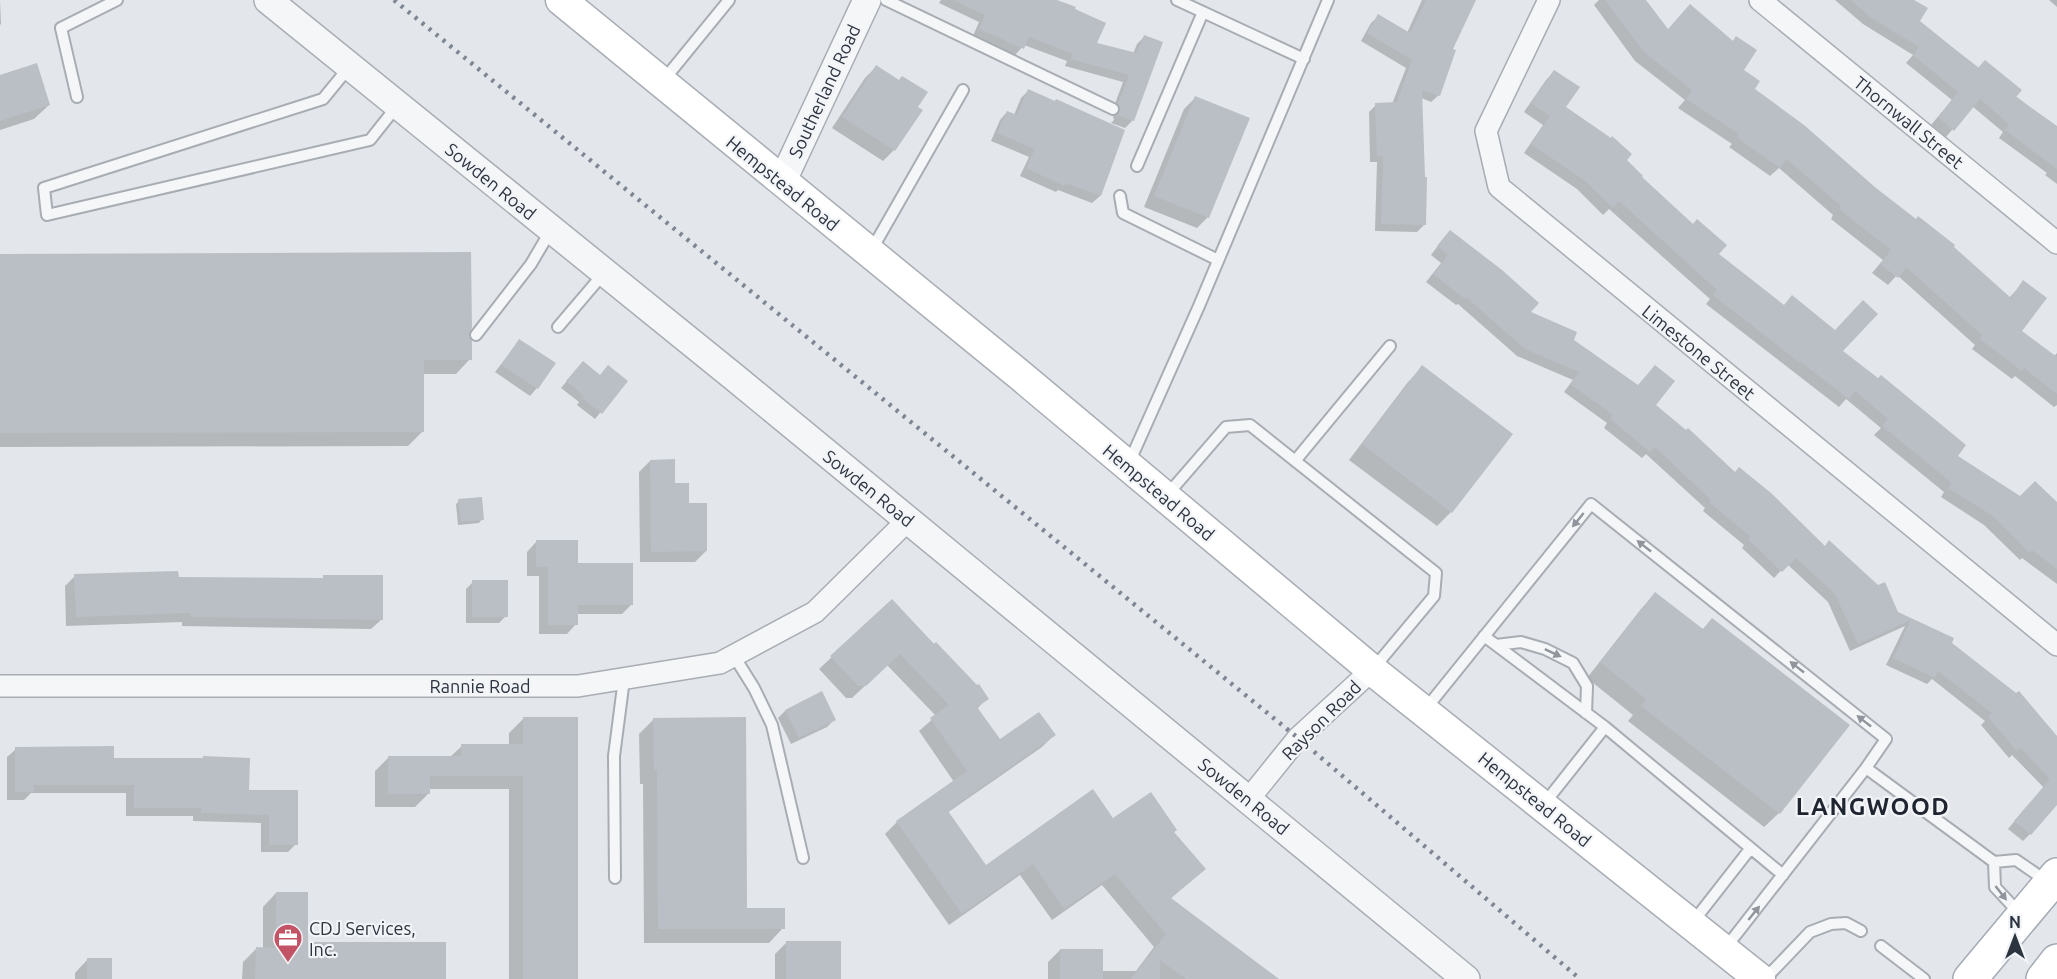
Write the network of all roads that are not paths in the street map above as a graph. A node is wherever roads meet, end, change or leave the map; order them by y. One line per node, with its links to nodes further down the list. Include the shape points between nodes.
1 (117, 0): 15 (lane, via 61,28)
2 (268, 0): 12 (street, Sowden Road)
3 (561, 0): 13 (main road, Hempstead Road)
4 (729, 0): 13 (lane)
5 (870, 0): 17 (lane); 19 (street, Southerland Road)
6 (1176, 0): 10 (lane)
7 (1328, 0): 11 (lane)
8 (1549, 0): 35 (street, Limestone Street, via 1486,131 1498,187)
9 (1760, 0): 22 (street, Thornwall Street)
10 (1203, 12): 11 (lane); 18 (lane)
11 (1304, 59): 24 (lane)
12 (350, 66): 16 (street, Sowden Road); 16 (lane, via 323,99 44,188 47,215 370,140)
13 (661, 83): 19 (main road, Hempstead Road)
14 (963, 90): 23 (lane)
15 (77, 97)
16 (397, 105): 21 (street, Sowden Road)
17 (1113, 110)
18 (1137, 166)
19 (782, 182): 23 (main road, Hempstead Road)
20 (1120, 196): 24 (lane, via 1123,213)
21 (551, 230): 25 (street, Sowden Road); 27 (lane, via 531,264)
22 (2057, 243)
23 (870, 254): 30 (main road, Hempstead Road)
24 (1218, 260): 30 (lane)
25 (604, 273): 26 (lane); 32 (street, Sowden Road)
26 (558, 327)
27 (476, 335)
28 (1390, 346): 29 (lane)
29 (1295, 461): 31 (lane, via 1250,425 1226,427); 37 (lane, via 1436,573 1434,596)
30 (1128, 466): 31 (main road, Hempstead Road)
31 (1165, 497): 37 (main road, Hempstead Road)
32 (908, 520): 36 (street, Rannie Road, via 815,612); 44 (street, Sowden Road)
33 (1484, 636): 34 (lane); 40 (lane); 43 (lane, one-way to 33, via 1886,738 1591,504)
34 (1496, 645): 41 (lane); 41 (lane, one-way to 41, via 1521,642 1573,663 1587,686)
35 (2057, 645)
36 (734, 656): 38 (street, Rannie Road, via 720,663); 47 (lane, via 772,725)
37 (1372, 670): 40 (main road, Hempstead Road); 44 (street, Rayson Road, via 1298,738)
38 (624, 679): 39 (street, Rannie Road, via 578,686); 50 (lane, via 614,756)
39 (0, 686)
40 (1424, 711): 45 (main road, Hempstead Road)
41 (1586, 713): 42 (lane)
42 (1605, 727): 45 (lane); 46 (lane)
43 (1866, 768): 48 (lane); 49 (lane)
44 (1248, 800): 58 (street, Sowden Road)
45 (1543, 806): 53 (main road, Hempstead Road)
46 (1750, 849): 49 (lane); 53 (lane)
47 (803, 858)
48 (1994, 862): 51 (lane, via 2016,860); 52 (lane, one-way to 52, via 1995,887)
49 (1783, 875): 56 (lane, one-way to 49)
50 (615, 878)
51 (2054, 879): 52 (main road)
52 (2022, 917): 62 (main road)
53 (1691, 924): 56 (main road, Hempstead Road)
54 (1861, 931): 60 (lane, via 1846,924 1831,924 1810,932)
55 (1881, 946): 61 (lane)
56 (1724, 950): 59 (main road, Hempstead Road)
57 (2057, 962): 63 (main road)
58 (1466, 979)
59 (1760, 979)
60 (1765, 979)
61 (1924, 979)
62 (1970, 979)
63 (2043, 979)

